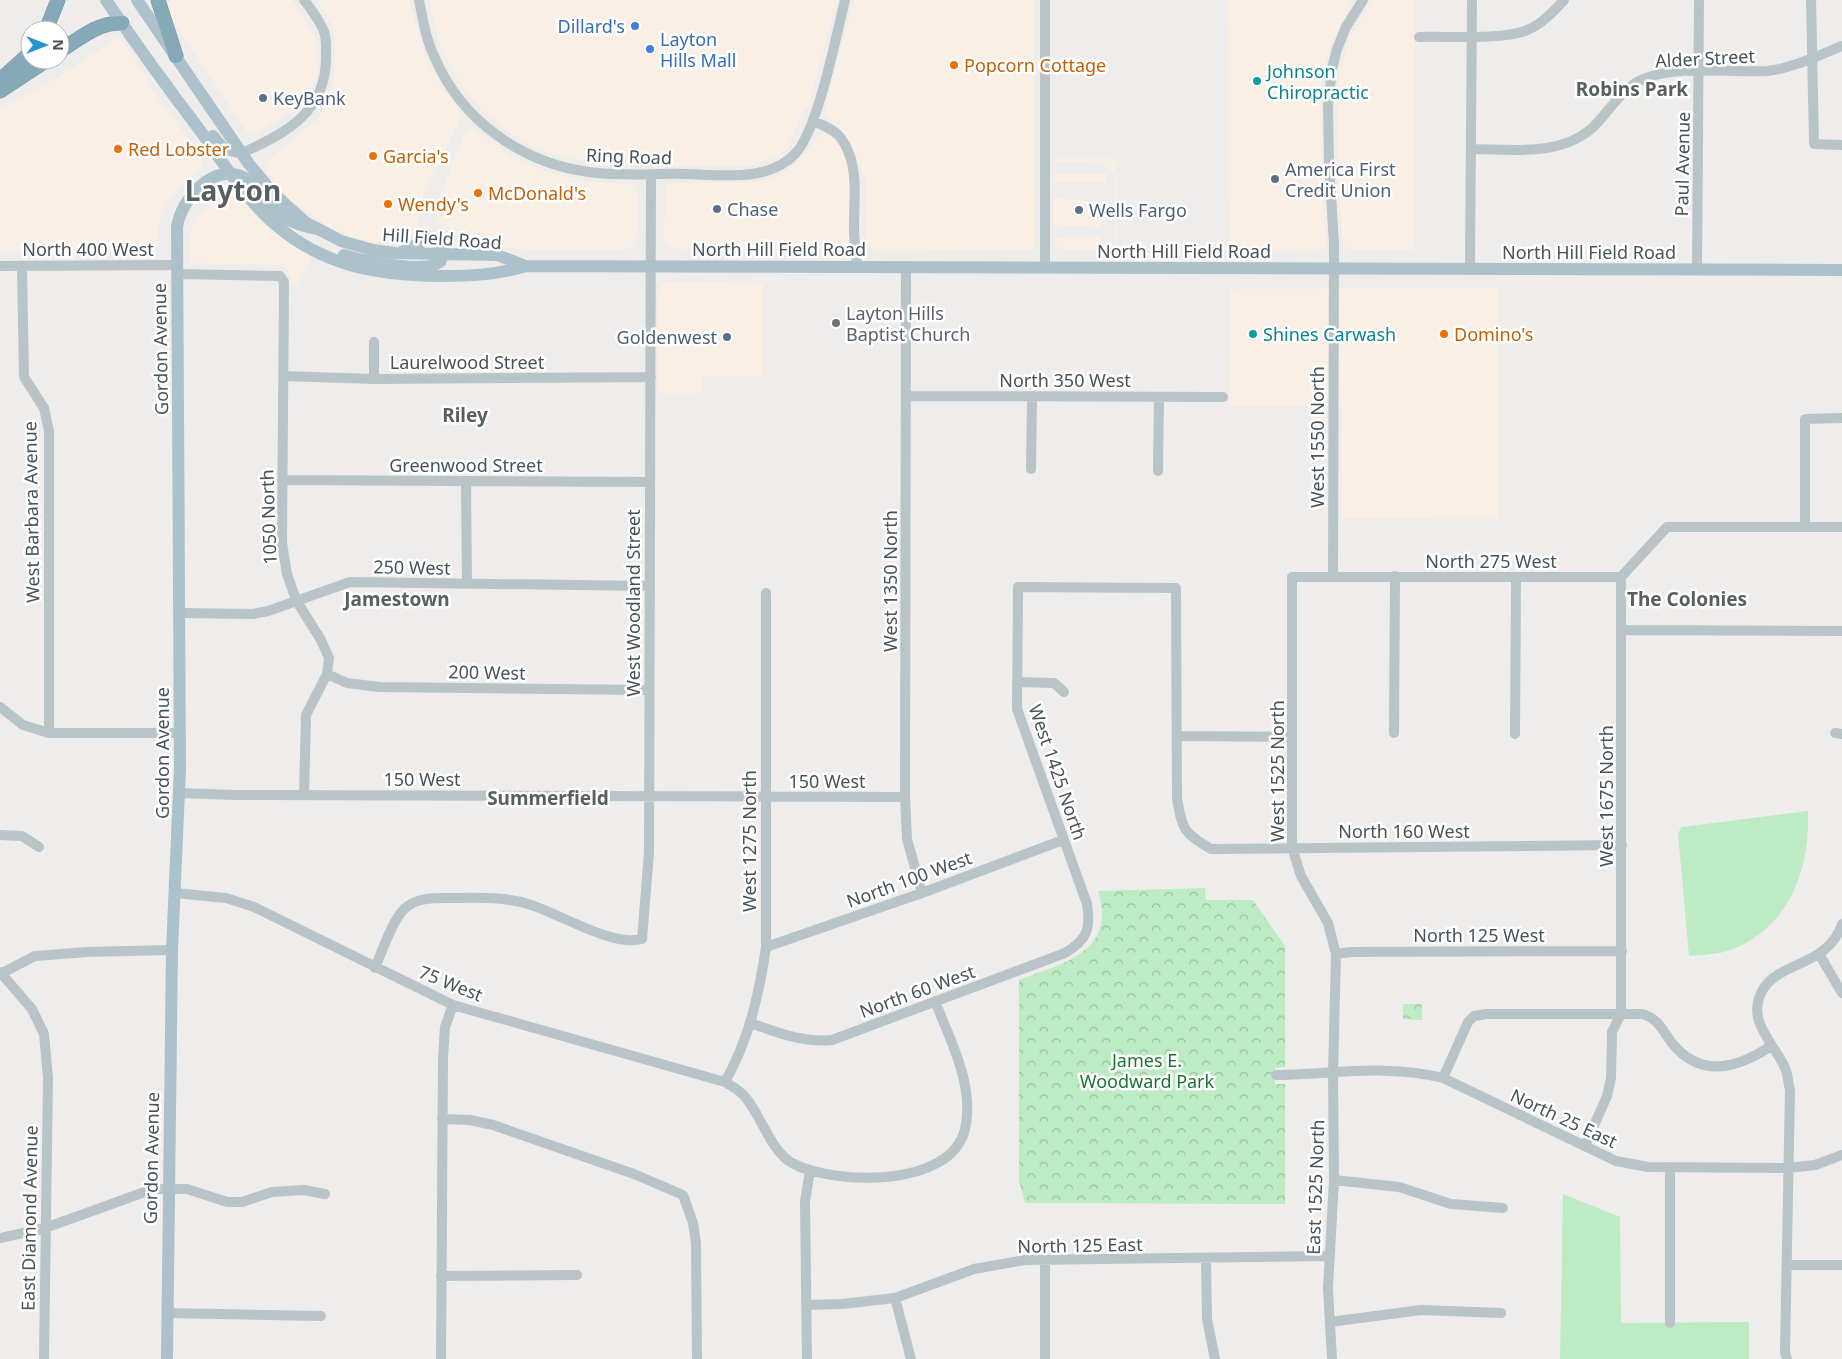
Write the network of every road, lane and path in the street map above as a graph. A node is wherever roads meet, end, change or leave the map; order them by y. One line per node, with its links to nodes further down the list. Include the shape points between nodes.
1 (58, 0): 14 (highway)
2 (106, 0): 15 (main road, Hill Field Road)
3 (137, 0): 20 (main road, Hill Field Road)
4 (158, 0): 20 (highway)
5 (304, 0): 31 (street, via 325,34 323,85 304,116)
6 (419, 0): 32 (street, Ring Road, via 429,44 441,71 464,105 497,136 523,152 564,168 596,173)
7 (845, 0): 28 (street, Ring Road)
8 (1045, 0): 43 (street)
9 (1363, 0): 44 (street, West 1550 North, via 1346,27 1332,69 1328,106)
10 (1472, 0): 16 (street)
11 (1564, 0): 16 (street, via 1545,20 1525,31 1503,36)
12 (1699, 0): 24 (street, Paul Avenue)
13 (1811, 0): 21 (street)
14 (50, 20)
15 (122, 23): 18 (highway, via 98,27); 25 (main road, Hill Field Road)
16 (1472, 36): 17 (street); 30 (street)
17 (1419, 37)
18 (70, 45)
19 (1842, 46): 21 (street, Alder Street)
20 (176, 56): 31 (main road, Hill Field Road)
21 (1811, 57): 24 (street, Alder Street, via 1769,71); 29 (street, via 1814,144)
22 (20, 62): 26 (highway)
23 (32, 70): 27 (highway)
24 (1699, 72): 30 (street, Alder Street, via 1644,78 1626,90 1590,129 1564,145 1538,150); 46 (street, Paul Avenue)
25 (161, 79): 31 (main road, via 190,106 219,145 231,152); 33 (main road, Hill Field Road)
26 (0, 80)
27 (0, 91)
28 (813, 121): 32 (street, Ring Road, via 794,155 765,171 749,174); 40 (street, via 838,135 850,157 855,187)
29 (1842, 145)
30 (1471, 148): 45 (street)
31 (242, 152): 34 (main road, Hill Field Road, via 280,201)
32 (651, 174): 41 (street, West Woodland Street)
33 (230, 175): 34 (main road, via 246,178 270,205 294,225); 35 (main road, Hill Field Road, via 267,217); 47 (main road, Gordon Avenue, via 211,179 184,204 177,227)
34 (318, 229): 36 (main road, Hill Field Road, via 356,246 394,253)
35 (302, 244): 36 (main road, via 396,265 434,266); 39 (main road, Hill Field Road, via 342,263 389,274 497,274)
36 (444, 254): 39 (main road, Hill Field Road, via 498,255)
37 (0, 266): 38 (street, North 400 West)
38 (22, 266): 47 (street, North 400 West); 83 (street, West Barbara Avenue, via 24,377 44,408 49,431)
39 (526, 266): 41 (main road, North Hill Field Road)
40 (857, 266): 41 (main road, North Hill Field Road); 42 (main road, North Hill Field Road)
41 (650, 267): 52 (street, West Woodland Street)
42 (906, 267): 43 (main road, North Hill Field Road); 54 (street, West 1350 North)
43 (1045, 268): 44 (main road, North Hill Field Road)
44 (1334, 268): 45 (main road, North Hill Field Road); 68 (street, West 1550 North)
45 (1470, 269): 46 (main road, North Hill Field Road)
46 (1697, 269): 48 (main road, North Hill Field Road)
47 (177, 270): 49 (street, North 400 West, via 280,276); 75 (main road, Gordon Avenue)
48 (1842, 270)
49 (284, 282): 51 (street, 1050 North)
50 (374, 342): 53 (street)
51 (284, 376): 53 (street, Laurelwood Street); 61 (street, 1050 North)
52 (651, 377): 53 (street, Laurelwood Street); 63 (street, West Woodland Street)
53 (374, 378)
54 (907, 396): 55 (street, North 350 West); 93 (street, West 1350 North)
55 (1032, 397): 56 (street, North 350 West); 59 (street)
56 (1158, 397): 57 (street, North 350 West); 60 (street)
57 (1223, 397)
58 (1842, 418): 64 (street, via 1805,418)
59 (1031, 469)
60 (1158, 470)
61 (282, 480): 62 (street, Greenwood Street); 74 (street, 1050 North, via 282,543 286,574)
62 (466, 480): 63 (street, Greenwood Street); 71 (street)
63 (650, 482): 72 (street, West Woodland Street)
64 (1805, 527): 65 (street); 69 (street, via 1667,527)
65 (1842, 527)
66 (1395, 576): 68 (street, North 275 West); 70 (street, North 275 West); 85 (street)
67 (1292, 577): 68 (street, North 275 West); 88 (street, West 1525 North)
68 (1333, 577)
69 (1622, 577): 70 (street, North 275 West); 76 (street, West 1675 North)
70 (1516, 578): 86 (street)
71 (467, 584): 72 (street, 250 West); 74 (street, 250 West, via 350,582)
72 (650, 586): 80 (street, West Woodland Street)
73 (766, 593): 92 (street, West 1275 North)
74 (296, 600): 75 (street, 250 West, via 253,614); 78 (street, 1050 North, via 329,658)
75 (180, 612): 84 (main road, Gordon Avenue)
76 (1622, 630): 77 (street); 96 (street, West 1675 North)
77 (1842, 630)
78 (327, 674): 80 (street, 200 West, via 347,683 379,687); 90 (street, via 306,715)
79 (1017, 682): 81 (street, via 1054,683); 87 (street, West 1425 North, via 1018,587 1176,588); 95 (street, West 1425 North, via 1017,709)
80 (649, 690): 91 (street, West Woodland Street)
81 (1064, 692)
82 (0, 707): 83 (street, via 23,725)
83 (49, 733): 84 (street)
84 (180, 733): 89 (main road, Gordon Avenue)
85 (1394, 733)
86 (1515, 734)
87 (1177, 736): 88 (street); 98 (street, North 160 West, via 1180,822 1190,837 1211,849)
88 (1292, 737): 98 (street, West 1525 North)
89 (180, 793): 90 (street, 150 West); 99 (main road, Gordon Avenue)
90 (304, 796): 91 (street, 150 West)
91 (649, 797): 92 (street, 150 West); 108 (street, West Woodland Street, via 649,852 642,939 632,942 506,898 428,898 403,910)
92 (766, 797): 93 (street, 150 West); 103 (street, West 1275 North)
93 (905, 797): 100 (street, West 1350 North, via 907,839)
94 (0, 835): 97 (street, via 22,836)
95 (1064, 840): 100 (street, North 100 West); 102 (street, West 1425 North, via 1087,904)
96 (1622, 845): 98 (street, North 160 West); 105 (street, West 1675 North)
97 (40, 847)
98 (1292, 847): 106 (street, West 1525 North, via 1301,876 1328,924)
99 (174, 893): 104 (main road, Gordon Avenue); 108 (street, 75 West, via 226,898 254,907)
100 (922, 893): 103 (street, North 100 West)
101 (1842, 924): 107 (street, via 1832,942)
102 (1086, 933): 111 (street, North 60 West, via 1080,944 1065,953)
103 (766, 947): 115 (street, West 1275 North, via 759,995)
104 (172, 950): 109 (street, via 34,956); 128 (main road, Gordon Avenue)
105 (1622, 951): 106 (street, North 125 West); 113 (street, West 1675 North)
106 (1336, 954): 114 (street, West 1525 North)
107 (1819, 954): 110 (street); 116 (street, via 1772,980 1763,990 1758,1002 1758,1016)
108 (376, 968): 112 (street, 75 West)
109 (0, 973): 131 (street, East Diamond Avenue, via 32,1009 44,1034 48,1078)
110 (1842, 993)
111 (935, 1002): 115 (street, North 60 West, via 832,1040 802,1040); 126 (street, via 958,1058 966,1110 964,1130 956,1148 936,1164 893,1178)
112 (453, 1005): 120 (street, 75 West); 121 (street, via 445,1027)
113 (1621, 1014): 116 (street, via 1652,1017 1687,1058 1701,1064 1728,1067); 119 (street, via 1474,1016 1468,1022); 122 (street, via 1612,1032 1611,1078 1607,1096)
114 (1336, 1016): 117 (street, East 1525 North)
115 (750, 1023): 120 (street, West 1275 North, via 740,1055)
116 (1771, 1046): 125 (street, via 1785,1068 1790,1090)
117 (1333, 1074): 118 (street, North 25 East); 119 (street, North 25 East, via 1404,1071); 127 (street, East 1525 North)
118 (1276, 1076)
119 (1443, 1078): 122 (street, North 25 East)
120 (725, 1082): 126 (street, via 746,1098 771,1140 790,1162)
121 (442, 1119): 139 (street); 150 (street, via 493,1125 634,1174 683,1195 696,1244)
122 (1585, 1146): 124 (street, North 25 East, via 1616,1161)
123 (1842, 1155): 125 (street, North 25 East, via 1815,1165)
124 (1670, 1167): 125 (street, North 25 East); 146 (street)
125 (1788, 1168): 136 (street)
126 (810, 1171): 141 (street, via 805,1201)
127 (1334, 1180): 130 (street, via 1399,1187 1451,1204); 133 (street, East 1525 North)
128 (169, 1189): 129 (street, via 195,1191 227,1202 242,1202 272,1192 304,1190); 131 (street, via 153,1189); 142 (main road, Gordon Avenue)
129 (325, 1194)
130 (1503, 1208)
131 (45, 1228): 132 (street); 147 (street, East Diamond Avenue)
132 (0, 1238)
133 (1329, 1256): 134 (street, North 125 East); 145 (street, East 1525 North)
134 (1206, 1258): 135 (street, North 125 East); 154 (street, via 1207,1319)
135 (1045, 1260): 140 (street, North 125 East, via 1025,1260 974,1269); 153 (street)
136 (1786, 1265): 137 (street); 156 (street)
137 (1842, 1265)
138 (577, 1275): 139 (street)
139 (441, 1276): 149 (street)
140 (895, 1298): 141 (street, North 125 East); 152 (street)
141 (807, 1304): 151 (street)
142 (167, 1313): 144 (street); 148 (main road, Gordon Avenue)
143 (1501, 1313): 145 (street, via 1421,1310)
144 (321, 1316)
145 (1330, 1322): 155 (street, East 1525 North)
146 (1670, 1323)
147 (44, 1359)
148 (167, 1359)
149 (441, 1359)
150 (697, 1359)
151 (807, 1359)
152 (911, 1359)
153 (1045, 1359)
154 (1214, 1359)
155 (1332, 1359)
156 (1787, 1359)

